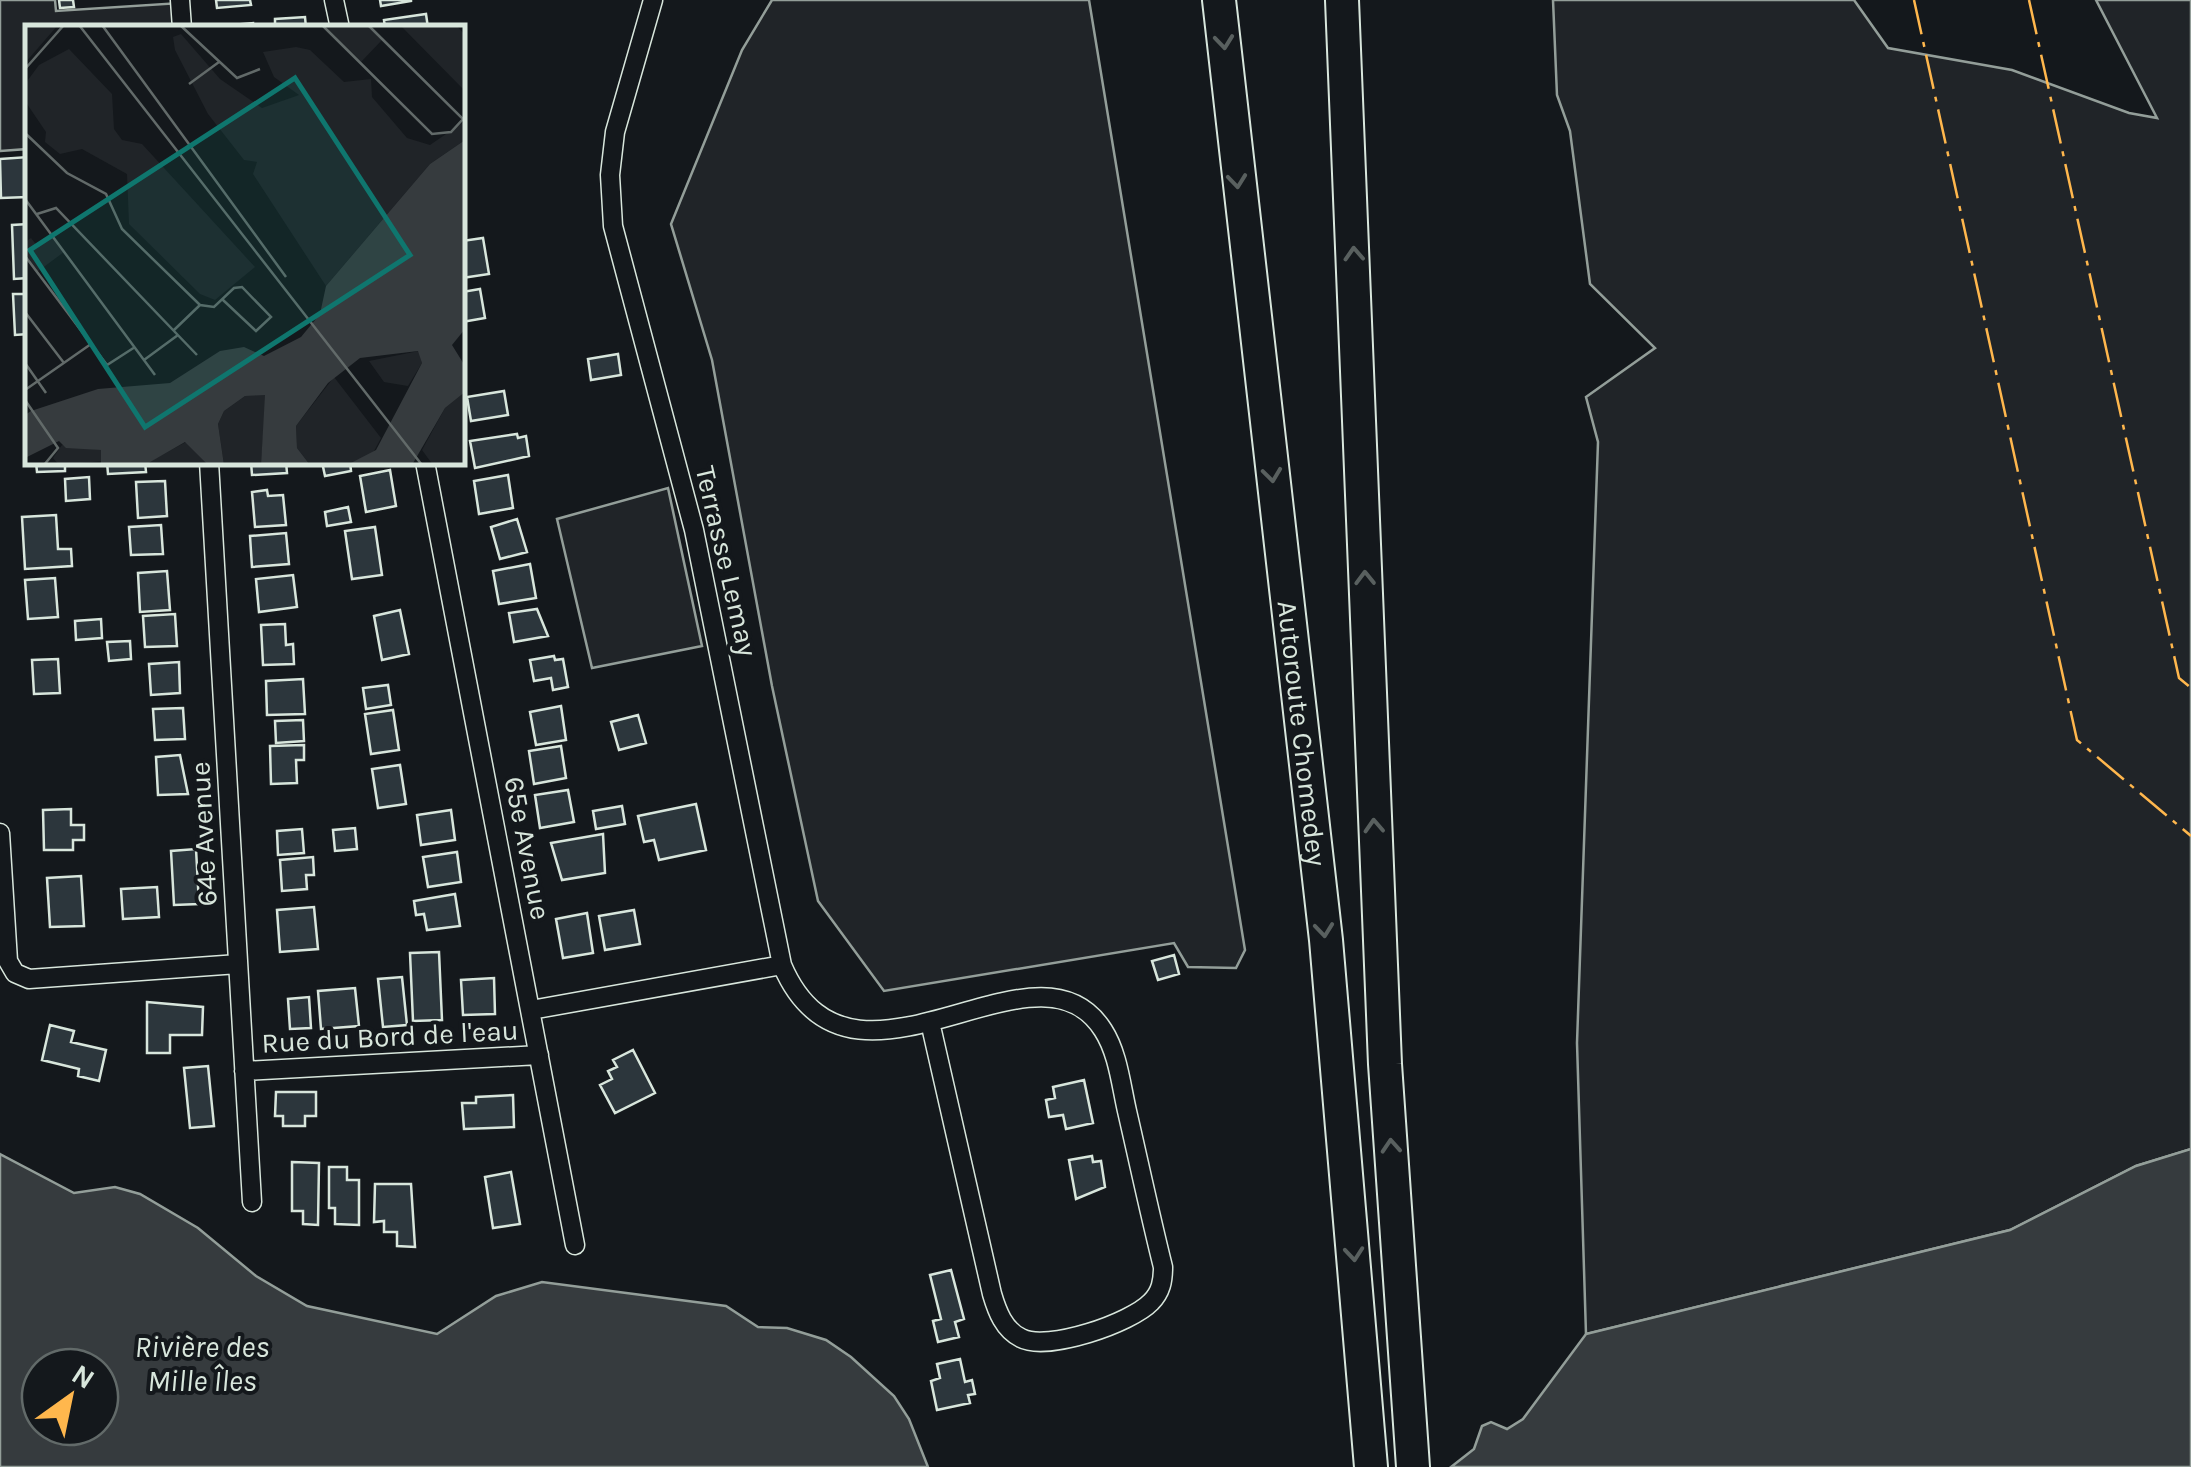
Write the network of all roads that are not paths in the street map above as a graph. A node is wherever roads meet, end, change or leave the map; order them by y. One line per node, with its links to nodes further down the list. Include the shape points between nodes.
1 (180, 0): 6 (street)
2 (334, 0): 7 (street)
3 (653, 0): 12 (street, Terrasse Lemay, via 615,132 613,226 694,530)
4 (1220, 0): 19 (highway, Autoroute Chomedey, one-way to 19, via 1326,940)
5 (1342, 0): 20 (highway, Autoroute Chomedey, one-way to 5, via 1385,1064)
6 (182, 25)
7 (339, 25)
8 (209, 465): 11 (street, 64e Avenue)
9 (425, 465): 13 (street, 65e Avenue)
10 (0, 833): 11 (street, via 8,961 15,973 29,979)
11 (238, 964): 16 (street, 64e Avenue)
12 (782, 965): 13 (street, Rue du Bord de l'eau); 14 (street, Terrasse Lemay, via 810,1006 837,1026 879,1030)
13 (532, 1010): 15 (street, 65e Avenue)
14 (930, 1022): 14 (street, Terrasse Lemay, via 992,1294 1006,1326 1023,1340 1042,1342 1111,1324 1148,1305 1163,1282 1163,1267 1102,1027 1080,1006 1056,996)
15 (539, 1055): 16 (street, Rue du Bord de l'eau); 18 (street, 65e Avenue)
16 (244, 1071): 17 (street, 64e Avenue)
17 (252, 1202)
18 (574, 1244)
19 (1371, 1467)
20 (1413, 1467)

